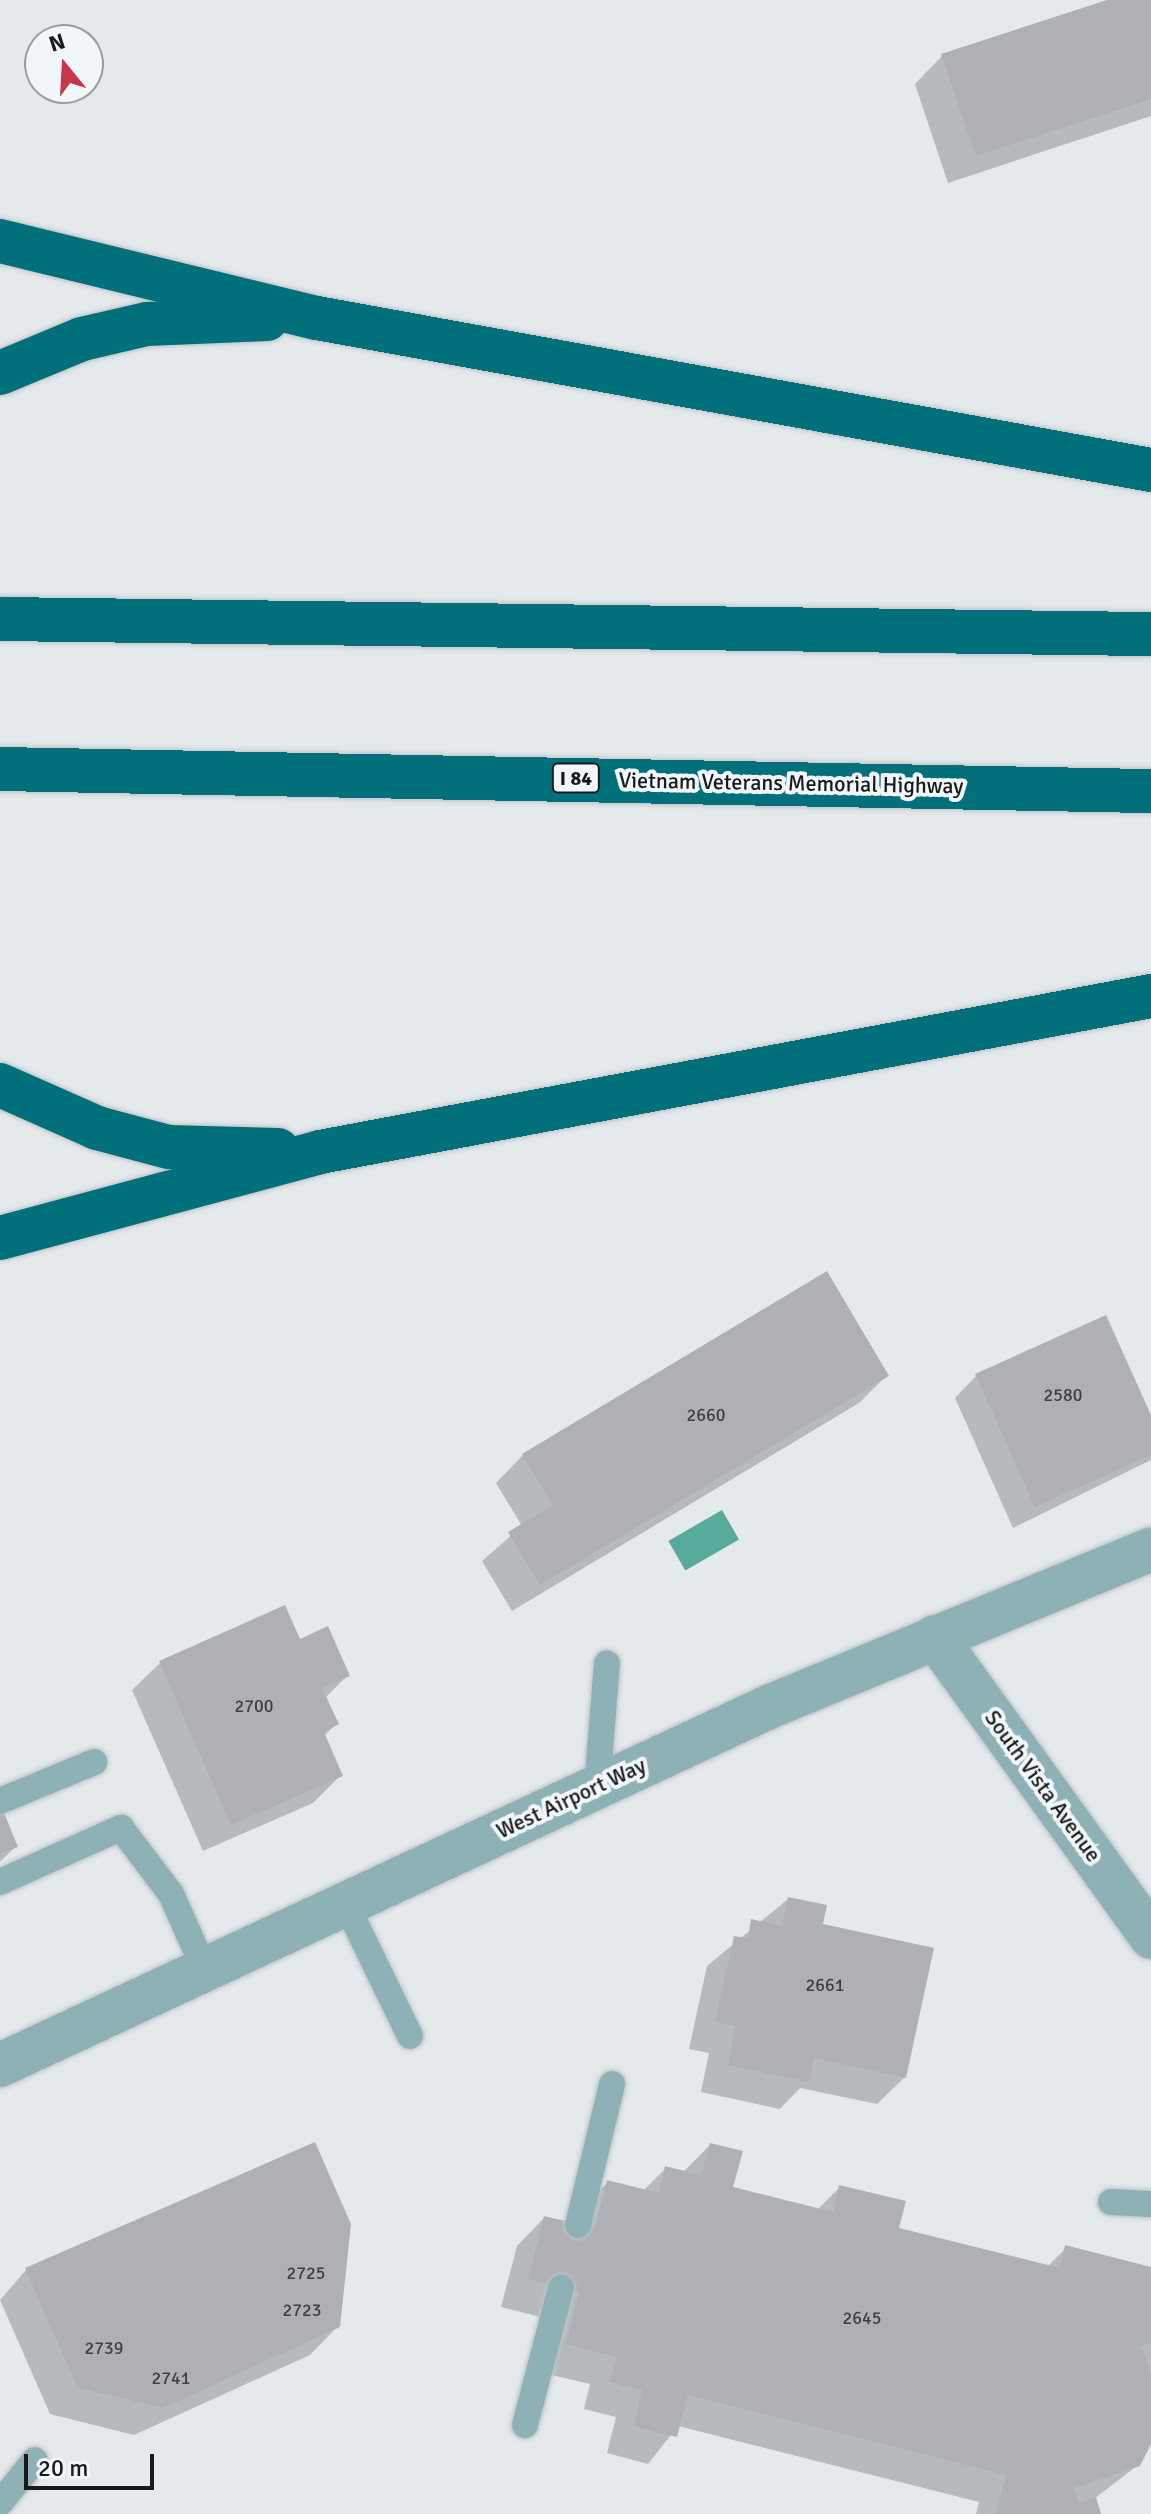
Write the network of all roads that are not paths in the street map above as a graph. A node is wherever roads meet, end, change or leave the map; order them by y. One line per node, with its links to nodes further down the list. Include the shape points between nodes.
1 (0, 241): 2 (highway)
2 (317, 318): 3 (highway, via 147,324); 4 (highway)
3 (0, 373)
4 (1151, 470)
5 (0, 619): 6 (highway)
6 (1151, 634)
7 (0, 769): 8 (highway, Vietnam Veterans Memorial Highway / I 84)
8 (1151, 791)
9 (1151, 996): 11 (highway)
10 (0, 1085): 11 (highway, via 97,1128 169,1147)
11 (320, 1152): 12 (highway)
12 (0, 1238)
13 (1151, 1549): 14 (street, West Airport Way)
14 (935, 1637): 17 (street, West Airport Way); 21 (street, South Vista Avenue)
15 (607, 1663): 17 (lane)
16 (94, 1762): 18 (lane)
17 (597, 1787): 20 (street, West Airport Way)
18 (0, 1801)
19 (0, 1882): 22 (lane, via 121,1828 171,1894)
20 (344, 1900): 22 (street, West Airport Way); 23 (lane)
21 (1151, 1937)
22 (204, 1968): 24 (street, West Airport Way)
23 (410, 2036)
24 (0, 2065)
25 (612, 2084): 28 (lane)
26 (1111, 2202): 27 (lane)
27 (1151, 2204)
28 (578, 2225)
29 (561, 2288): 30 (lane)
30 (525, 2425)
31 (35, 2460): 32 (lane)
32 (0, 2503)

